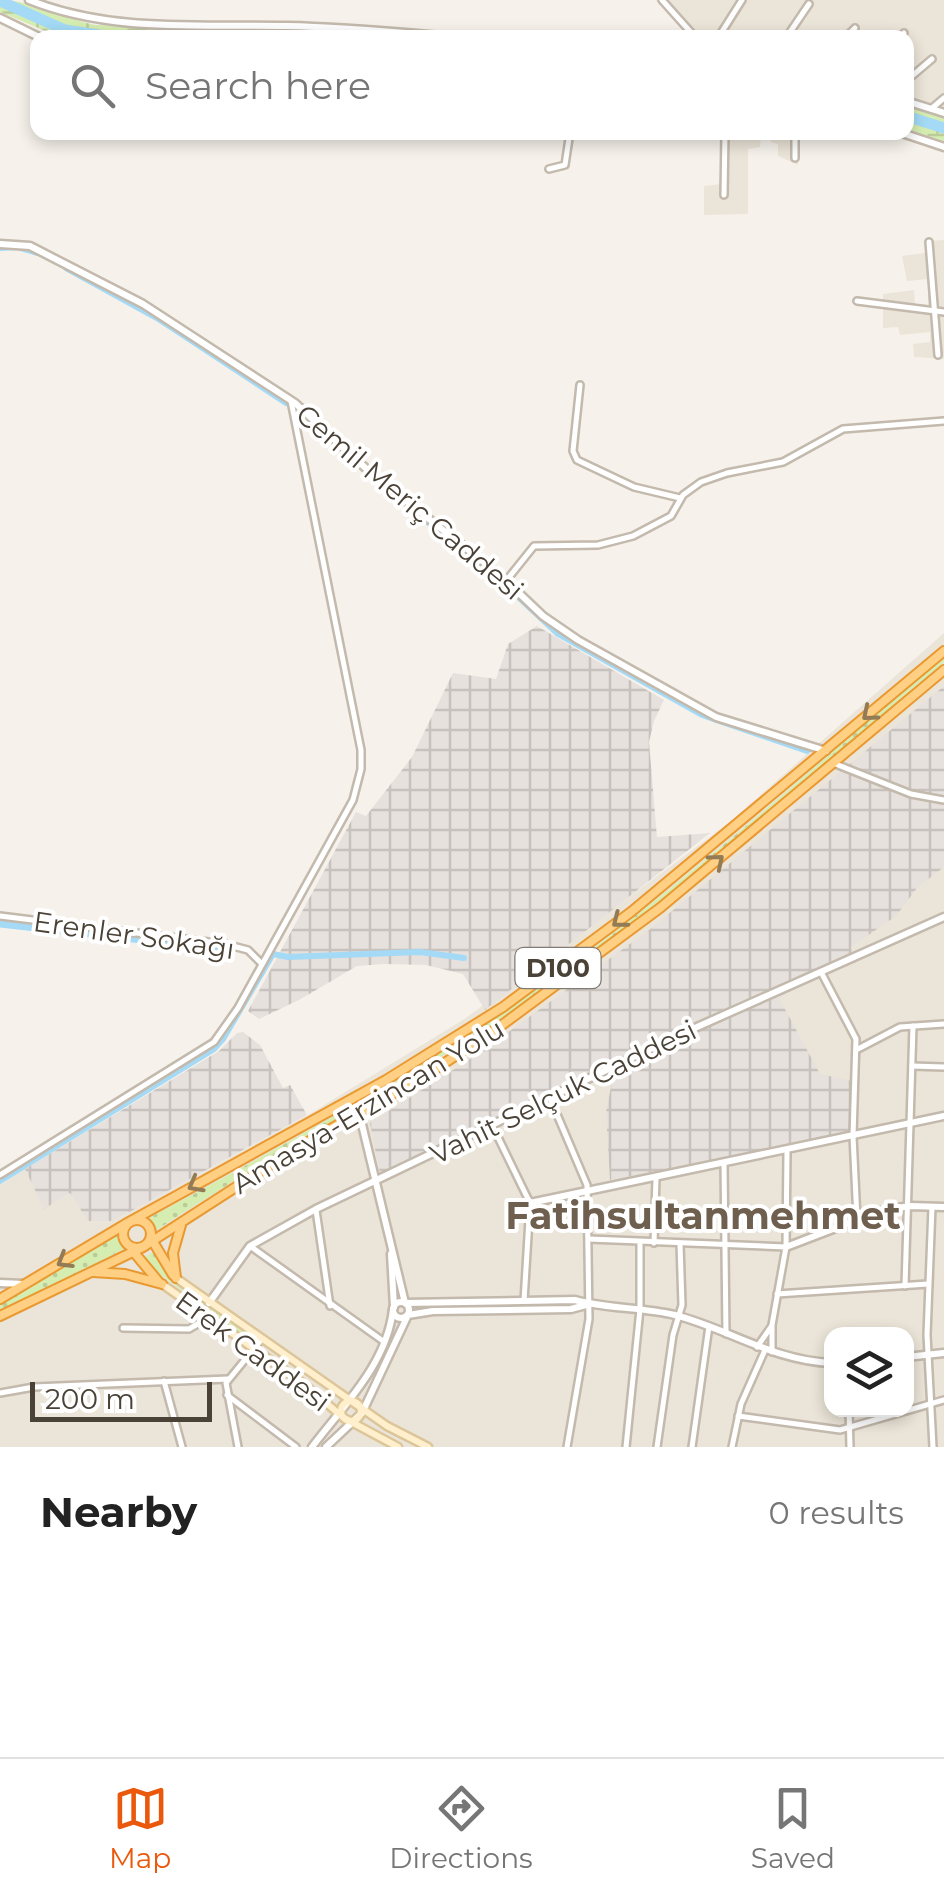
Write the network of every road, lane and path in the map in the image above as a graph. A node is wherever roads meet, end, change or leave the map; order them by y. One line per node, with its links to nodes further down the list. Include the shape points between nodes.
1 (29, 0): 6 (street, via 66,15 118,23)
2 (662, 0): 7 (street)
3 (742, 0): 8 (street)
4 (809, 4): 9 (street)
5 (0, 18): 10 (street)
6 (381, 30)
7 (689, 30)
8 (723, 30)
9 (791, 30)
10 (30, 33)
11 (932, 59): 12 (street)
12 (914, 74)
13 (944, 98): 15 (street)
14 (914, 104): 15 (street)
15 (931, 109): 16 (street)
16 (944, 113)
17 (914, 137): 21 (street)
18 (569, 140): 23 (street, via 565,165)
19 (725, 140): 24 (street)
20 (796, 140): 22 (street)
21 (944, 147)
22 (795, 158)
23 (549, 169)
24 (724, 195)
25 (930, 242): 28 (street)
26 (0, 244): 32 (street, Cemil Meriç Caddesi, via 47,253 143,304)
27 (857, 301): 28 (street)
28 (935, 311): 29 (street); 30 (street)
29 (944, 312)
30 (938, 356)
31 (580, 385): 34 (street, via 577,460 634,488)
32 (292, 401): 35 (street, Cemil Meriç Caddesi); 43 (street, via 361,769 345,817)
33 (944, 421): 34 (street, via 843,429 783,462 708,479)
34 (680, 499): 35 (street, via 667,520 620,540 534,546)
35 (506, 581): 38 (street, Cemil Meriç Caddesi, via 565,632 700,710)
36 (944, 652): 38 (highway, Amasya-Erzincan Yolu / D100, one-way to 38)
37 (944, 670): 39 (highway, Amasya-Erzincan Yolu / D100)
38 (826, 751): 69 (highway, Amasya-Erzincan Yolu / D100, one-way to 69, via 631,912 503,1006 386,1080)
39 (833, 762): 40 (street, via 911,794); 51 (highway, Amasya-Erzincan Yolu / D100, one-way to 39, via 574,975)
40 (944, 800)
41 (0, 916): 43 (street, Erenler Sokağı, via 224,944 254,953)
42 (944, 917): 44 (street, Vahit Selçuk Caddesi)
43 (262, 964): 58 (street, via 209,1048)
44 (822, 972): 47 (street); 50 (street, Vahit Selçuk Caddesi)
45 (944, 1024): 46 (street)
46 (912, 1026): 47 (street); 48 (street)
47 (856, 1050): 55 (street)
48 (912, 1066): 49 (street); 53 (street)
49 (944, 1067)
50 (550, 1098): 54 (street, Vahit Selçuk Caddesi); 61 (street)
51 (359, 1112): 60 (street); 68 (highway, Amasya-Erzincan Yolu / D100)
52 (944, 1116): 53 (street)
53 (911, 1123): 55 (street); 63 (street)
54 (492, 1125): 60 (street, Vahit Selçuk Caddesi); 62 (street)
55 (853, 1136): 56 (street); 67 (street)
56 (787, 1152): 57 (street); 79 (street)
57 (724, 1163): 59 (street); 78 (street)
58 (0, 1174)
59 (656, 1178): 61 (street); 74 (street)
60 (378, 1180): 66 (street, Vahit Selçuk Caddesi); 81 (street)
61 (587, 1192): 62 (street); 70 (street)
62 (530, 1204): 91 (street)
63 (910, 1206): 64 (street); 67 (street); 88 (street)
64 (932, 1207): 65 (street); 87 (street)
65 (944, 1207)
66 (316, 1209): 77 (street, Vahit Selçuk Caddesi); 95 (street)
67 (857, 1219): 79 (street)
68 (182, 1221): 71 (highway, Amasya-Erzincan Yolu / D100); 83 (highway, via 173,1246)
69 (129, 1222): 71 (highway, via 146,1224); 73 (highway, via 122,1234); 85 (highway, Amasya-Erzincan Yolu / D100, one-way to 85)
70 (588, 1238): 72 (street); 94 (street)
71 (151, 1239): 76 (highway, D100); 83 (highway)
72 (640, 1242): 74 (street); 97 (street)
73 (126, 1243): 76 (highway); 80 (highway)
74 (654, 1243): 75 (street)
75 (680, 1244): 78 (street); 100 (street)
76 (143, 1246): 80 (highway, D100)
77 (250, 1246): 92 (street, Vahit Selçuk Caddesi); 95 (street)
78 (726, 1246): 79 (street); 105 (street)
79 (786, 1247): 89 (street)
80 (133, 1252): 82 (highway, D100); 86 (highway)
81 (391, 1253): 93 (street); 96 (street)
82 (88, 1272): 86 (highway); 99 (highway, D100)
83 (176, 1278): 92 (main road, Erek Caddesi)
84 (0, 1283): 85 (street)
85 (26, 1284): 90 (highway, Amasya-Erzincan Yolu / D100)
86 (162, 1284): 101 (main road, Erek Caddesi)
87 (928, 1284): 88 (street); 111 (street)
88 (906, 1286): 89 (street)
89 (777, 1294): 102 (street)
90 (0, 1299)
91 (524, 1301): 93 (street); 94 (street)
92 (209, 1304): 106 (main road, Erek Caddesi)
93 (405, 1304): 96 (street); 98 (street)
94 (587, 1305): 97 (street); 98 (street); 134 (street)
95 (330, 1306): 107 (street)
96 (394, 1308): 98 (street, via 398,1318); 107 (street)
97 (640, 1309): 100 (street); 135 (street)
98 (408, 1315): 121 (street)
99 (0, 1316)
100 (678, 1316): 103 (street); 136 (street)
101 (208, 1318): 104 (street, via 189,1329); 108 (main road, Erek Caddesi)
102 (772, 1324): 109 (street); 109 (street)
103 (710, 1326): 105 (street); 137 (street)
104 (123, 1328)
105 (726, 1334): 109 (street)
106 (261, 1340): 108 (street); 119 (main road, Erek Caddesi)
107 (383, 1341): 119 (street, via 368,1376)
108 (254, 1348): 114 (street); 122 (main road, Erek Caddesi)
109 (765, 1350): 113 (street); 123 (street)
110 (944, 1353): 111 (street)
111 (928, 1354): 112 (street); 120 (street)
112 (914, 1356)
113 (824, 1362)
114 (228, 1379): 115 (street); 117 (street)
115 (164, 1381): 116 (street); 127 (street)
116 (0, 1393)
117 (227, 1394): 128 (street); 129 (street)
118 (944, 1400): 120 (street)
119 (346, 1401): 121 (main road, Erek Caddesi); 122 (street)
120 (930, 1405): 126 (street); 140 (street)
121 (361, 1406): 125 (main road, Erek Caddesi); 133 (main road, Erek Caddesi)
122 (341, 1415): 125 (main road, Erek Caddesi); 130 (street)
123 (738, 1416): 126 (street); 138 (street)
124 (850, 1417): 126 (street)
125 (355, 1420): 131 (street); 132 (main road, Erek Caddesi)
126 (850, 1429): 139 (street)
127 (182, 1447)
128 (238, 1447)
129 (296, 1447)
130 (312, 1447)
131 (326, 1447)
132 (398, 1447)
133 (428, 1447)
134 (568, 1447)
135 (626, 1447)
136 (658, 1447)
137 (692, 1447)
138 (732, 1447)
139 (850, 1447)
140 (933, 1447)

